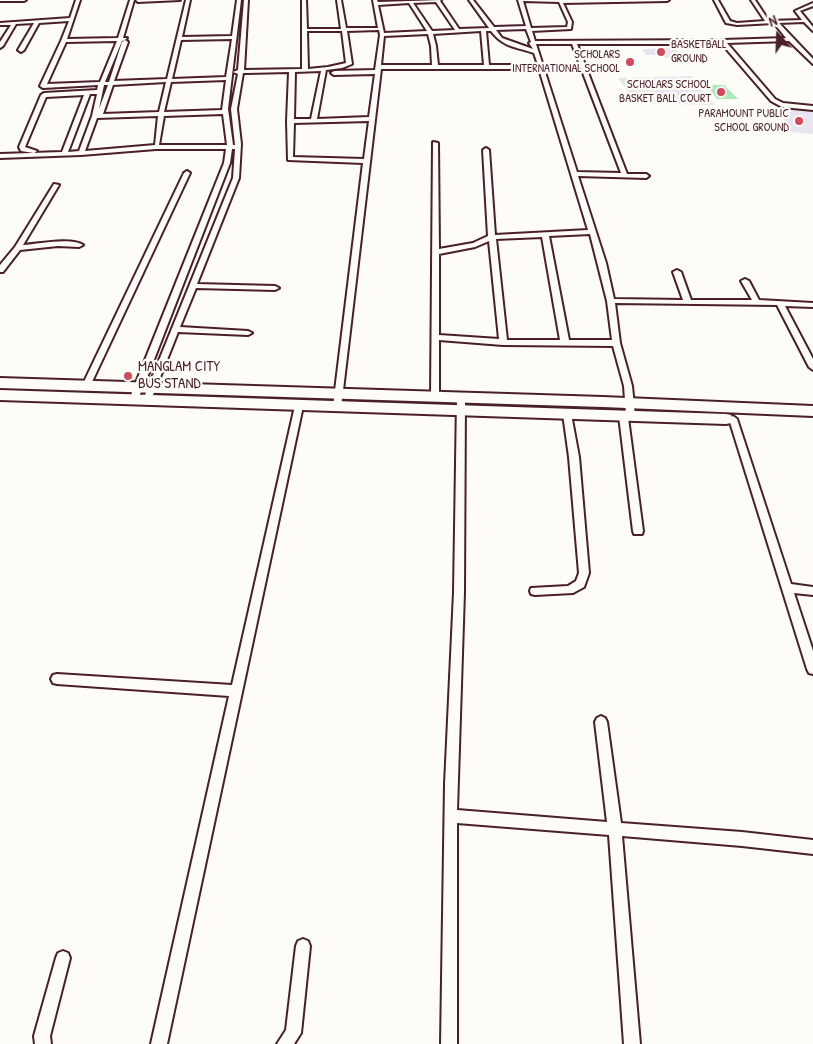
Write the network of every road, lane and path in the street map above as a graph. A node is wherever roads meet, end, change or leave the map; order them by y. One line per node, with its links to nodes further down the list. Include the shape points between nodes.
1 (0, 0): 2 (street)
2 (24, 0)
3 (78, 0): 25 (street)
4 (136, 0): 5 (street); 43 (street)
5 (178, 0)
6 (188, 0): 44 (street)
7 (239, 0): 42 (street)
8 (246, 0): 60 (street)
9 (304, 0): 36 (street)
10 (339, 0): 37 (street)
11 (428, 0): 12 (street); 22 (street)
12 (438, 0): 38 (street)
13 (471, 0): 33 (street)
14 (520, 0): 19 (street); 35 (street)
15 (640, 0): 16 (street); 20 (street)
16 (667, 0)
17 (716, 0): 28 (street, via 728,22)
18 (753, 0): 28 (street)
19 (560, 1): 20 (street); 34 (street, via 570,22)
20 (594, 1)
21 (375, 2): 22 (street); 40 (street)
22 (410, 2): 41 (street)
23 (806, 2): 24 (street)
24 (813, 4): 26 (street, via 797,10)
25 (70, 20): 27 (street); 46 (street)
26 (804, 21): 29 (street); 39 (street)
27 (37, 22): 30 (street); 51 (street)
28 (768, 22): 29 (street)
29 (775, 22): 45 (street)
30 (14, 23): 31 (street); 50 (street)
31 (0, 24)
32 (483, 28): 33 (street); 38 (street); 55 (street)
33 (492, 28): 35 (street); 52 (street, via 505,42)
34 (569, 28): 35 (street); 48 (street)
35 (530, 29): 49 (street)
36 (304, 30): 37 (street); 57 (street)
37 (344, 30): 40 (street); 61 (street, via 349,64)
38 (458, 30): 41 (street)
39 (813, 30)
40 (381, 32): 41 (street); 58 (street)
41 (432, 32): 54 (street)
42 (234, 37): 44 (street); 62 (street)
43 (123, 39): 46 (street); 64 (street); 65 (street)
44 (178, 39): 63 (street)
45 (790, 39): 47 (street); 53 (street)
46 (64, 41): 65 (street, via 43,86)
47 (723, 42): 48 (street); 68 (street, via 773,100 782,105)
48 (575, 43): 49 (street); 88 (street)
49 (532, 44): 52 (street)
50 (0, 46)
51 (21, 50)
52 (536, 52): 56 (street)
53 (813, 62)
54 (435, 67): 55 (street); 58 (street)
55 (487, 67): 56 (street)
56 (540, 67): 87 (street)
57 (305, 69): 59 (street); 61 (street)
58 (378, 69): 61 (street); 72 (street)
59 (292, 70): 60 (street); 74 (street)
60 (241, 71): 62 (street); 78 (street, via 234,109)
61 (323, 72): 73 (street)
62 (230, 75): 63 (street); 69 (street)
63 (170, 81): 64 (street); 70 (street)
64 (112, 82): 65 (street); 71 (street)
65 (101, 84): 67 (street)
66 (88, 92): 67 (street); 82 (street); 82 (street, via 44,95 22,147 29,151)
67 (100, 92): 71 (street)
68 (813, 108)
69 (226, 112): 70 (street); 79 (street)
70 (161, 114): 71 (street); 77 (street)
71 (97, 116): 75 (street); 83 (street)
72 (371, 119): 73 (street); 85 (street)
73 (314, 120): 74 (street)
74 (290, 121): 85 (street, via 290,159)
75 (94, 139)
76 (435, 142): 96 (street)
77 (157, 144): 79 (street); 80 (street)
78 (238, 145): 79 (street); 100 (street, via 236,178)
79 (230, 146): 80 (street); 116 (street, via 227,163)
80 (91, 150): 83 (street)
81 (486, 150): 93 (street)
82 (65, 151): 83 (street)
83 (82, 151): 84 (street)
84 (0, 156)
85 (366, 161): 119 (street)
86 (187, 173): 115 (street)
87 (574, 174): 88 (street); 91 (street)
88 (625, 176): 89 (street)
89 (646, 176)
90 (56, 185): 95 (street)
91 (591, 232): 92 (street); 102 (street)
92 (545, 234): 93 (street); 111 (street)
93 (492, 237): 96 (street, via 475,245); 110 (street)
94 (79, 245): 95 (street)
95 (18, 248): 97 (street)
96 (435, 252): 109 (street)
97 (0, 270)
98 (677, 272): 103 (street)
99 (745, 281): 104 (street)
100 (193, 286): 101 (street); 107 (street)
101 (275, 288)
102 (611, 301): 103 (street); 112 (street)
103 (688, 302): 104 (street)
104 (757, 302): 105 (street)
105 (780, 303): 106 (street); 113 (street)
106 (813, 305)
107 (175, 329): 108 (street); 116 (street)
108 (248, 333)
109 (435, 337): 110 (street); 118 (street)
110 (503, 342): 111 (street)
111 (565, 343): 112 (street)
112 (616, 343): 123 (street, via 628,386)
113 (813, 367)
114 (0, 384): 115 (main road)
115 (86, 386): 116 (main road)
116 (143, 394): 117 (main road); 119 (main road); 121 (main road)
117 (0, 395)
118 (435, 398): 119 (main road); 120 (main road)
119 (338, 401): 120 (main road); 121 (main road)
120 (461, 405): 123 (main road); 124 (main road); 135 (street, via 459,592)
121 (298, 406): 133 (street)
122 (813, 411): 123 (main road)
123 (628, 412): 124 (main road); 125 (main road); 127 (street)
124 (567, 414): 129 (street, via 584,573 580,584 568,590)
125 (733, 419): 126 (main road); 128 (street)
126 (813, 422)
127 (638, 531)
128 (787, 588): 130 (street); 131 (street)
129 (535, 591)
130 (813, 591)
131 (813, 669)
132 (57, 680): 133 (street)
133 (236, 691): 141 (street)
134 (601, 722): 136 (street)
135 (451, 816): 136 (street); 143 (street)
136 (615, 829): 137 (street); 144 (street)
137 (813, 846)
138 (303, 946): 142 (street, via 293,1033)
139 (63, 958): 140 (street, via 42,1036)
140 (43, 1044)
141 (159, 1044)
142 (285, 1044)
143 (449, 1044)
144 (632, 1044)

